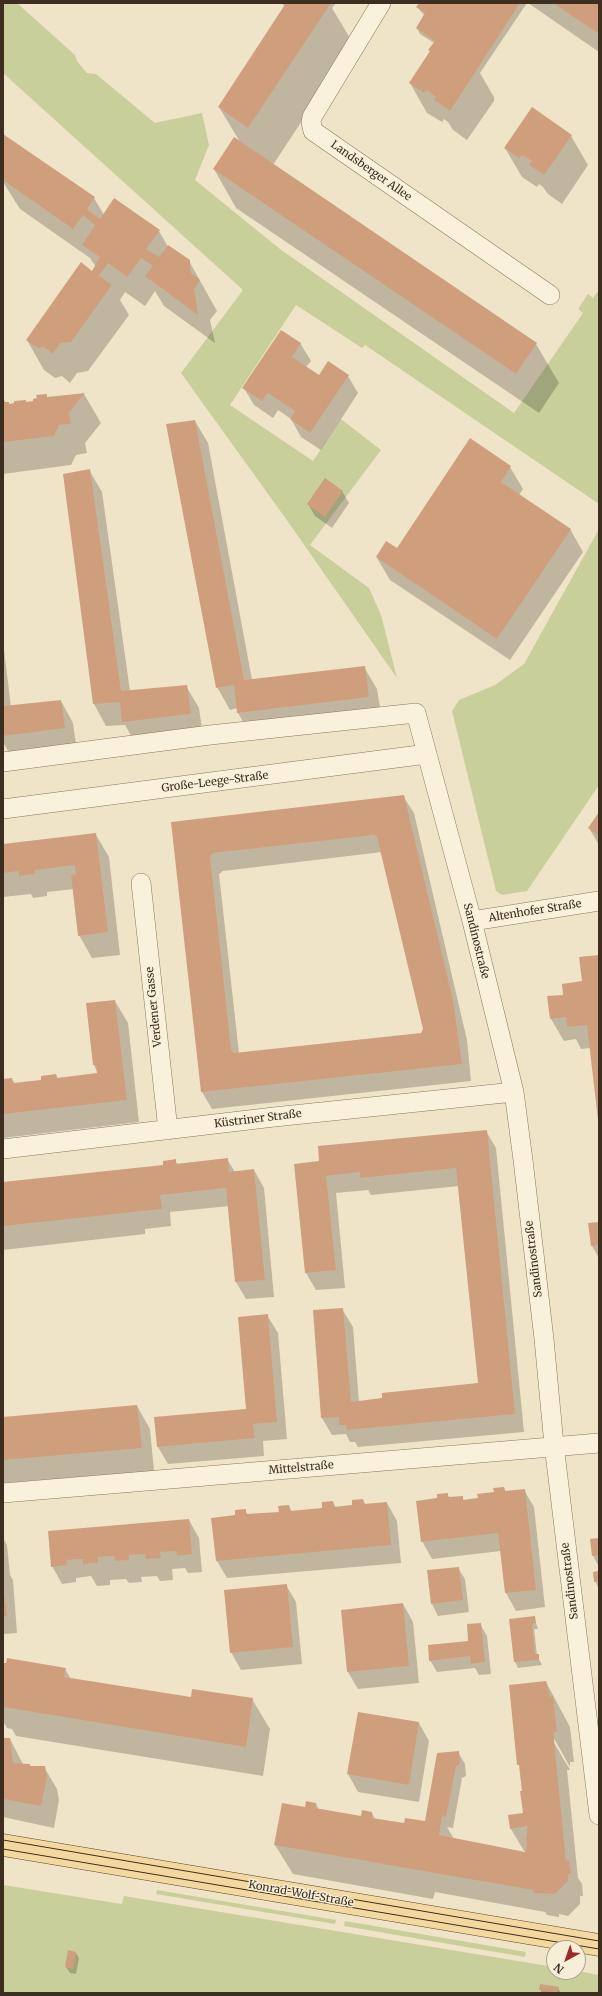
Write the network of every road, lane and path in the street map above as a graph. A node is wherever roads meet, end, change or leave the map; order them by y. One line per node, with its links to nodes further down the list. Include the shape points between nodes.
1 (381, 3): 2 (street, Landsberger Allee, via 312,117 314,131)
2 (550, 295)
3 (427, 754): 4 (street, Sandinostraße, via 416,712); 5 (street, Große-Leege-Straße); 8 (street, Sandinostraße)
4 (3, 762)
5 (3, 809)
6 (141, 884): 10 (street, Verdener Gasse)
7 (599, 901): 8 (street, Altenhofer Straße)
8 (472, 921): 9 (street, Sandinostraße)
9 (514, 1092): 10 (street, Küstriner Straße); 13 (street, Sandinostraße, via 544,1339)
10 (168, 1130): 11 (street, Küstriner Straße)
11 (3, 1149)
12 (599, 1443): 13 (street, Mittelstraße)
13 (554, 1446): 14 (street, Mittelstraße); 15 (street, Sandinostraße)
14 (3, 1493)
15 (599, 1815)
16 (3, 1845): 17 (main road, Konrad-Wolf-Straße)
17 (599, 1944)

